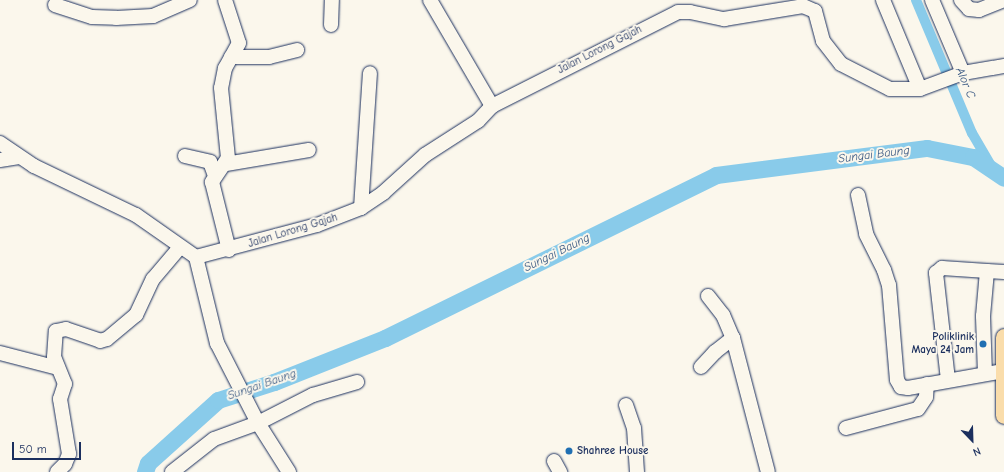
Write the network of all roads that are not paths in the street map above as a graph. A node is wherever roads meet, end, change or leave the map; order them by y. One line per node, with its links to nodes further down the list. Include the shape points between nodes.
1 (190, 0): 9 (street, via 153,16 116,18 92,17)
2 (225, 0): 12 (street, via 239,43)
3 (332, 0): 10 (street)
4 (430, 0): 17 (street)
5 (883, 0): 16 (street)
6 (932, 0): 15 (street)
7 (961, 0): 8 (street, via 969,10 979,10)
8 (1004, 0)
9 (54, 5)
10 (331, 26)
11 (297, 50): 12 (street, via 269,57)
12 (231, 57): 23 (street, via 225,68 221,88)
13 (1004, 66): 15 (street, Jalan Lorong Gajah)
14 (370, 73): 26 (street)
15 (960, 74): 16 (street, Jalan Lorong Gajah)
16 (925, 87): 17 (street, Jalan Lorong Gajah, via 890,89 841,64 823,41 815,12 797,5 724,19 686,11 671,14)
17 (492, 106): 26 (street, Jalan Lorong Gajah, via 478,121 425,155 383,193)
18 (0, 143): 21 (street)
19 (309, 150): 23 (street)
20 (185, 156): 24 (street, via 210,162)
21 (19, 157): 22 (street); 27 (street, via 136,216)
22 (0, 160)
23 (226, 164): 24 (street)
24 (215, 176): 28 (street, via 214,192)
25 (858, 195): 42 (street, via 866,234 889,285 897,380 901,387 908,388)
26 (360, 208): 28 (street, Jalan Lorong Gajah, via 334,220)
27 (180, 247): 29 (street); 37 (street, via 153,279 136,316 107,339 100,341 66,329 56,331 54,357)
28 (229, 250): 29 (street, Jalan Lorong Gajah)
29 (196, 257): 45 (street, via 210,320 218,343)
30 (987, 271): 31 (street); 39 (street, via 983,316); 40 (street, via 942,268 936,273)
31 (1004, 272)
32 (708, 296): 34 (street, via 724,316)
33 (1004, 337): 38 (main road)
34 (733, 338): 36 (street); 51 (street)
35 (0, 353): 37 (street)
36 (701, 367)
37 (58, 368): 47 (street, via 66,384 60,399 68,454 65,464)
38 (1003, 371): 39 (street); 44 (main road)
39 (985, 374): 40 (street)
40 (948, 380): 42 (street)
41 (357, 382): 45 (street, via 313,395)
42 (927, 384): 46 (street, via 926,397 918,409)
43 (626, 405): 50 (street, via 634,428)
44 (1004, 416)
45 (258, 423): 48 (street, via 214,439); 49 (street)
46 (846, 428)
47 (57, 472)
48 (172, 472)
49 (290, 472)
50 (637, 472)
51 (768, 472)

